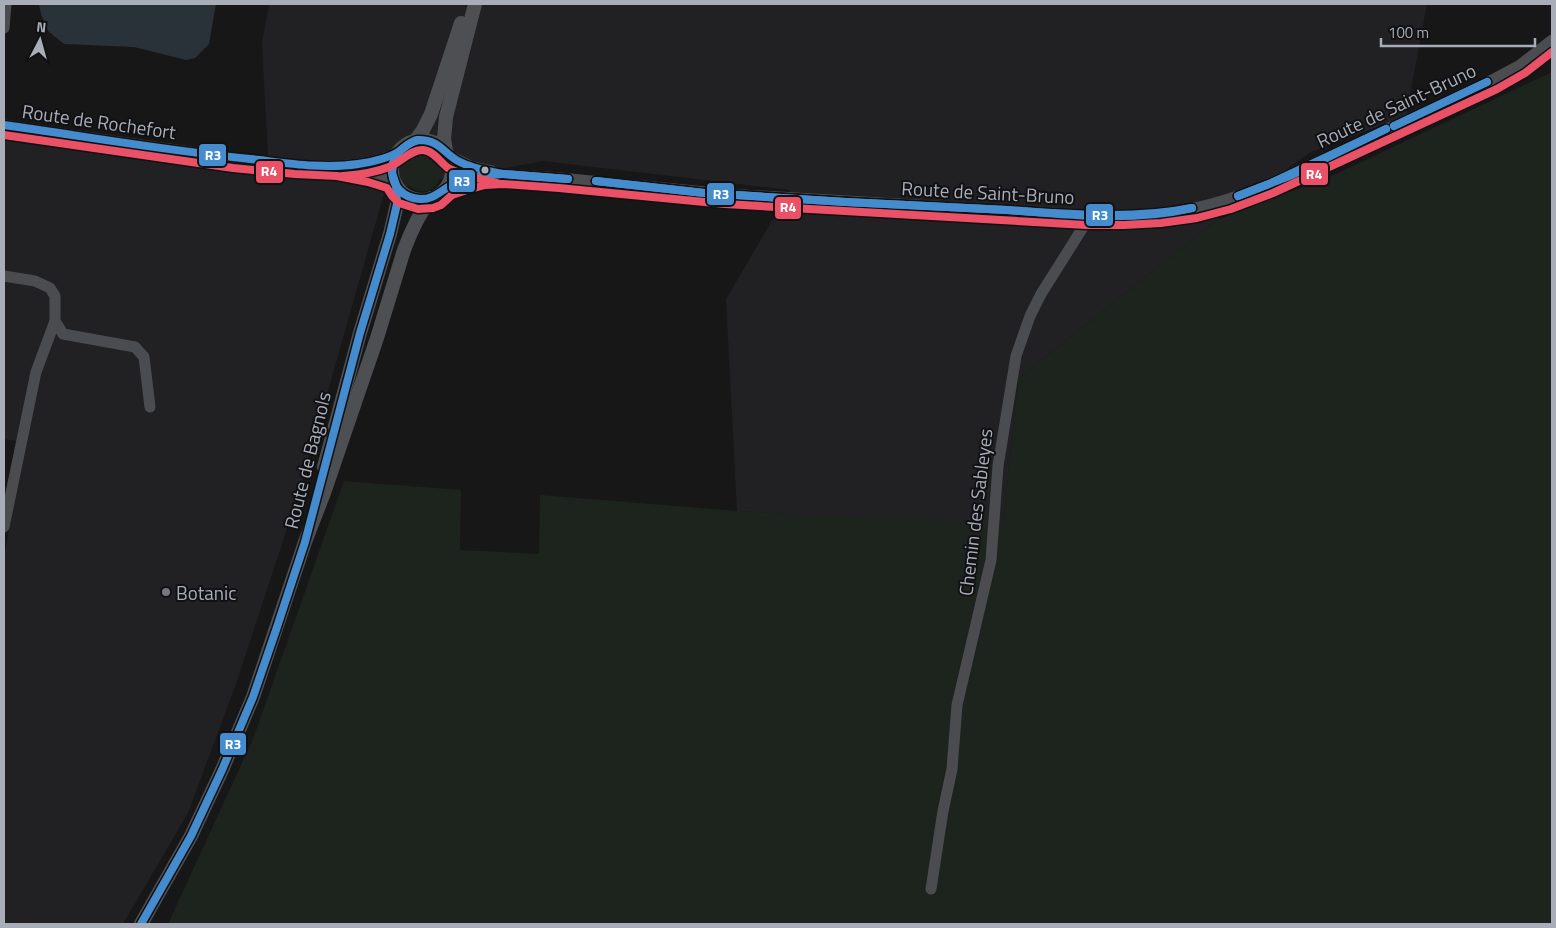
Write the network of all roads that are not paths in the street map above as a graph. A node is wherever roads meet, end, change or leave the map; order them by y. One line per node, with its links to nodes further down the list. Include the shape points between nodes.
1 (6, 4): 4 (street)
2 (468, 4): 7 (main road, via 431,114)
3 (475, 4): 9 (main road, via 446,117 444,139)
4 (4, 28)
5 (1552, 40): 15 (street, Route de Saint-Bruno, via 1520,66 1492,80 1233,198 1162,214)
6 (4, 125): 10 (street, Route de Rochefort, via 234,158)
7 (415, 141): 8 (main road); 9 (main road, via 432,141)
8 (398, 152): 10 (street, via 375,161); 12 (main road, Route de Bagnols, via 392,165)
9 (447, 153): 11 (street, via 472,167); 13 (main road, via 452,174)
10 (338, 166): 12 (street, via 371,172)
11 (504, 174): 13 (street, via 478,176); 15 (street, Route de Saint-Bruno, via 726,194)
12 (395, 183): 14 (main road, via 411,198); 20 (main road, Route de Bagnols, via 396,204 390,234 360,333)
13 (447, 186): 14 (main road, Route de Bagnols)
14 (431, 198): 20 (main road, Route de Bagnols, via 409,236 377,338)
15 (1087, 215): 21 (street, Chemin des Sableyes, via 1087,221 1041,294 1016,356 998,466 990,560 958,704 952,769)
16 (4, 276): 17 (street, via 35,281 50,288 55,296)
17 (55, 321): 18 (street, via 62,334 135,348 144,357); 19 (street, via 36,372)
18 (150, 407)
19 (4, 527)
20 (305, 542): 22 (main road, via 239,734 191,836)
21 (931, 888)
22 (141, 924)

